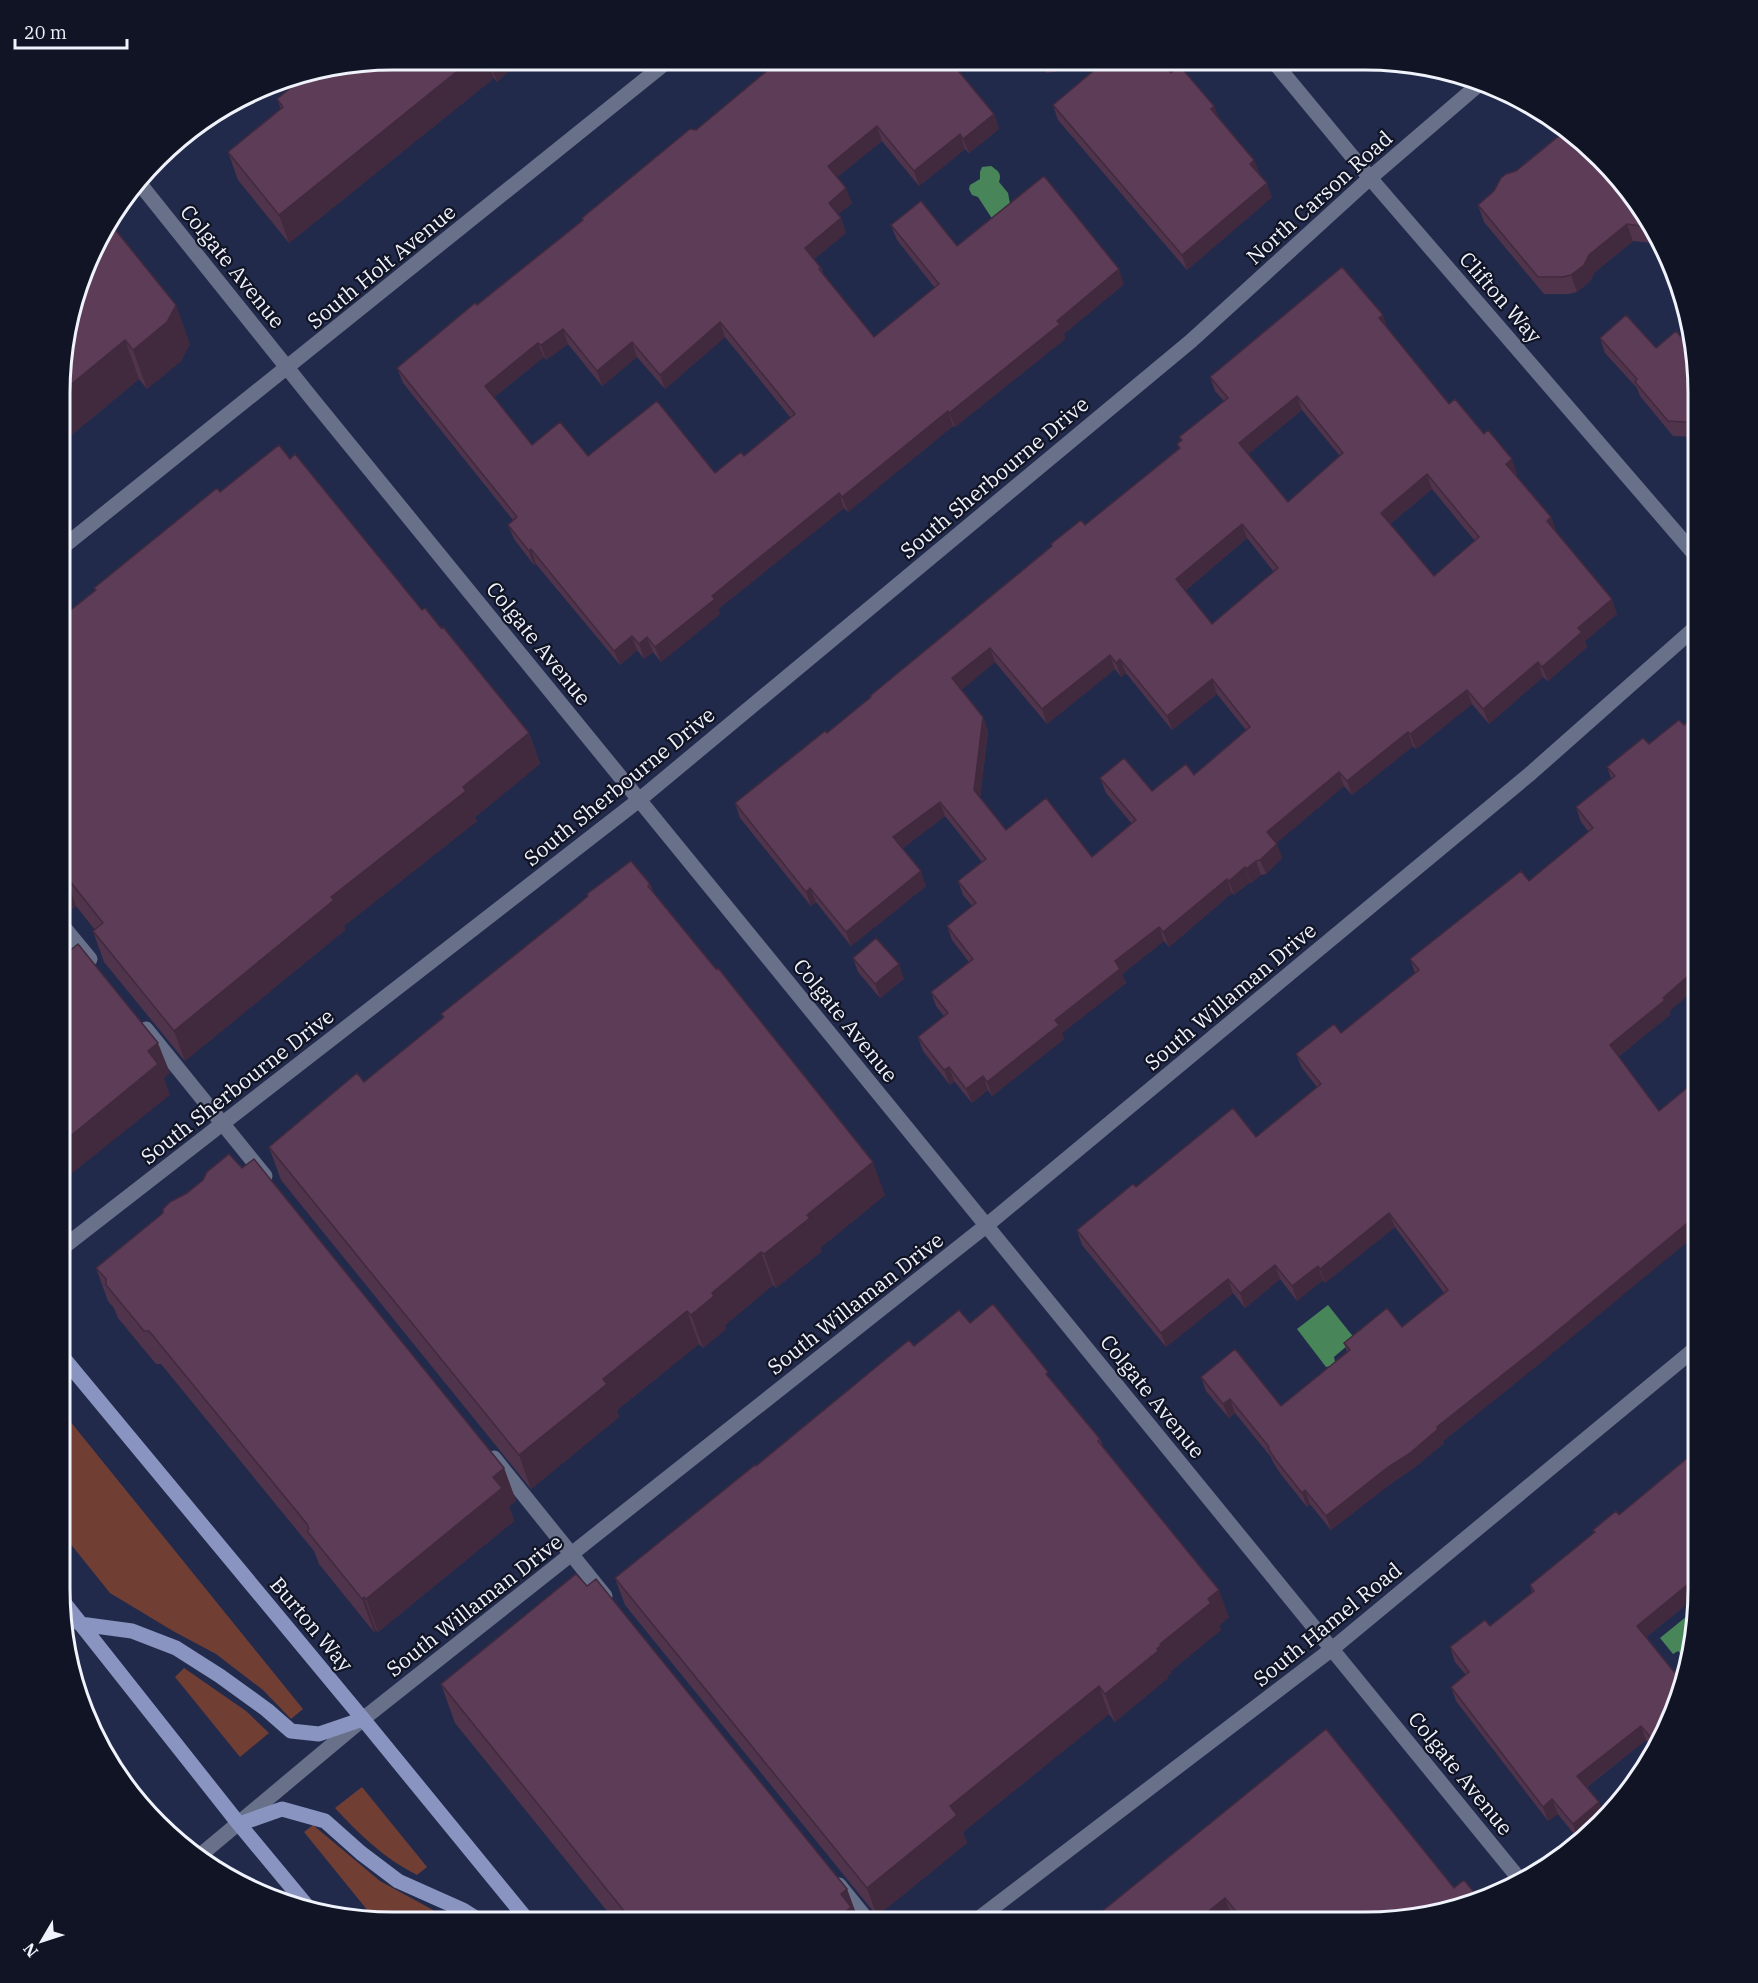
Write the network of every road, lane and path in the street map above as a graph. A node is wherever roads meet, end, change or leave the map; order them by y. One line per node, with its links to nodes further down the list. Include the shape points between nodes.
1 (657, 70): 7 (street, South Holt Avenue)
2 (1281, 70): 4 (street, Clifton Way)
3 (1474, 90): 4 (street, North Carson Road)
4 (1370, 178): 6 (street, North Carson Road); 9 (street, Clifton Way)
5 (144, 189): 7 (street, Colgate Avenue)
6 (1191, 341): 11 (street, South Sherbourne Drive)
7 (287, 368): 8 (street, South Holt Avenue); 11 (street, Colgate Avenue)
8 (70, 541)
9 (1688, 547)
10 (1688, 634): 17 (street, South Willaman Drive, via 1531,773)
11 (639, 800): 15 (street, South Sherbourne Drive); 17 (street, Colgate Avenue)
12 (70, 935): 13 (street)
13 (99, 971)
14 (136, 1016): 15 (street)
15 (222, 1123): 16 (street); 18 (street, South Sherbourne Drive)
16 (271, 1184)
17 (987, 1225): 22 (street, South Willaman Drive); 26 (street, Colgate Avenue)
18 (70, 1242)
19 (1688, 1354): 26 (street, South Hamel Road)
20 (70, 1366): 27 (main road, Burton Way)
21 (486, 1449): 22 (street)
22 (571, 1554): 23 (street); 27 (street, South Willaman Drive)
23 (614, 1607)
24 (71, 1612): 25 (main road)
25 (80, 1624): 27 (main road, via 132,1631 176,1648 220,1676 291,1731 319,1734); 28 (main road)
26 (1332, 1648): 30 (street, Colgate Avenue); 36 (street, South Hamel Road)
27 (363, 1719): 28 (street, South Willaman Drive); 34 (main road, Burton Way)
28 (238, 1824): 29 (street, South Willaman Drive); 32 (main road); 33 (main road, via 282,1809 325,1821 398,1881)
29 (205, 1851)
30 (1516, 1874)
31 (832, 1876): 35 (street)
32 (300, 1898)
33 (468, 1913)
34 (522, 1913)
35 (862, 1913)
36 (986, 1913)

